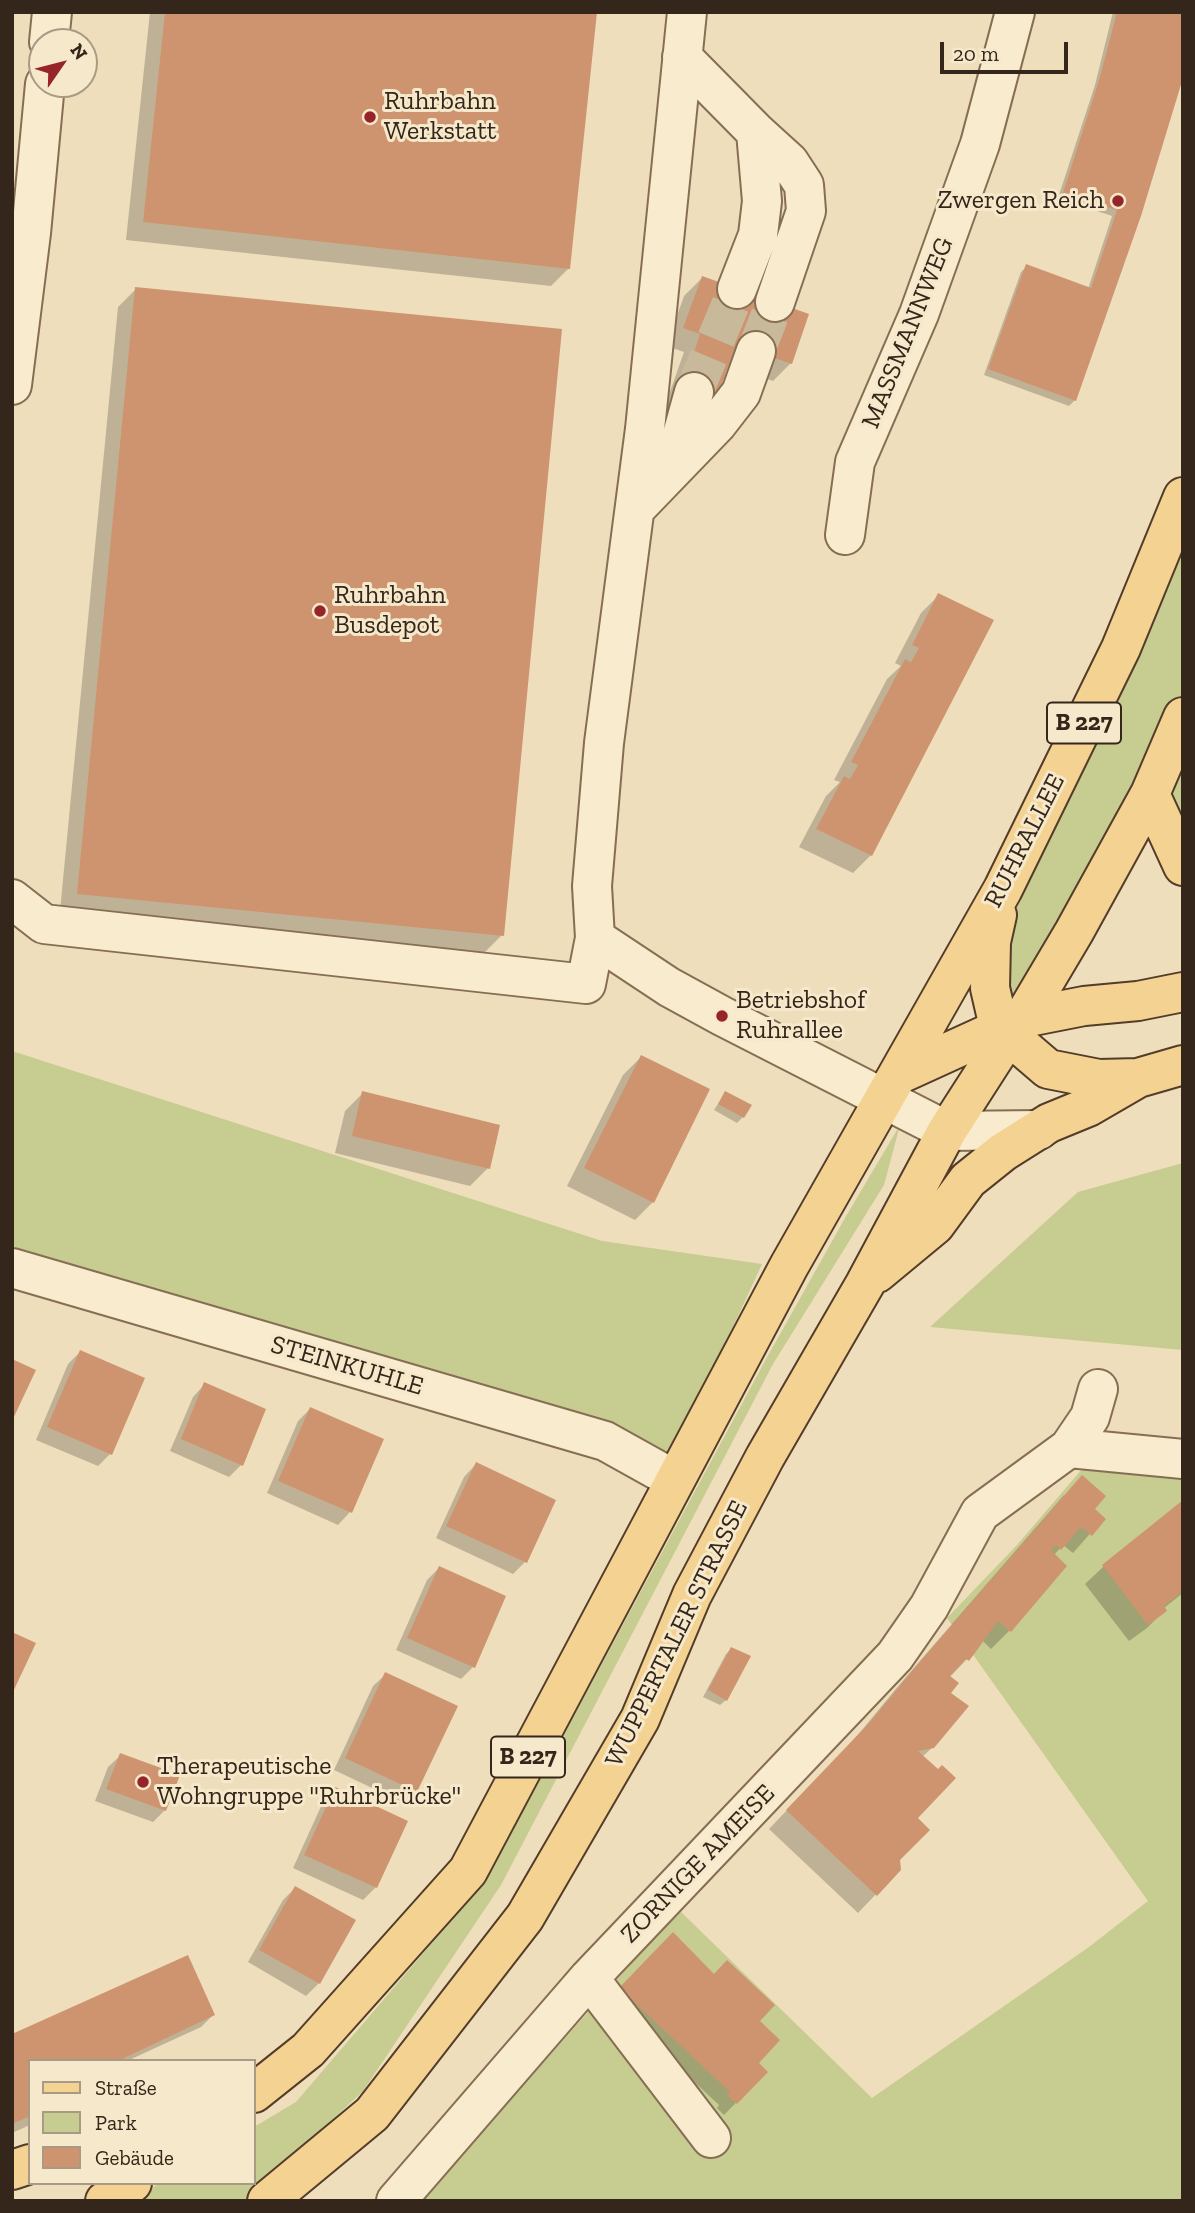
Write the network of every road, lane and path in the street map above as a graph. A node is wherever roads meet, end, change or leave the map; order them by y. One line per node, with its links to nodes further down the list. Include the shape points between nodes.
1 (687, 12): 3 (street)
2 (1015, 12): 14 (street, MASSMANNWEG, via 980,144 919,314 855,462)
3 (682, 57): 5 (street); 13 (street)
4 (44, 98): 9 (street)
5 (756, 132): 6 (street, via 762,201 758,235); 7 (street, via 789,162 804,185 806,211)
6 (737, 289)
7 (775, 302)
8 (756, 351): 11 (street, via 741,393)
9 (12, 385)
10 (694, 392): 11 (street)
11 (673, 470): 13 (street)
12 (1183, 497): 18 (main road, RUHRALLEE / B 227, via 1121,648)
13 (635, 509): 20 (street, via 604,743 592,886)
14 (845, 536)
15 (1183, 717): 16 (main road, B 227)
16 (1150, 793): 17 (main road); 22 (main road, B 227, via 1074,932)
17 (1183, 866)
18 (1003, 889): 22 (main road, via 991,942 990,988); 25 (main road, RUHRALLEE / B 227)
19 (12, 899): 20 (street, via 44,924 586,984)
20 (595, 938): 25 (street, via 690,999)
21 (1183, 992): 22 (main road, via 1084,1006)
22 (1010, 1027): 24 (main road, via 1048,1069 1099,1079); 25 (main road); 27 (main road, WUPPERTALER STRASSE / B 227)
23 (1183, 1065): 24 (main road)
24 (1138, 1078): 26 (main road)
25 (891, 1087): 27 (street); 33 (main road, B 227)
26 (1038, 1130): 27 (street); 29 (main road, via 968,1180 935,1225)
27 (947, 1132): 29 (main road, WUPPERTALER STRASSE / B 227)
28 (12, 1268): 33 (street, STEINKUHLE, via 605,1441)
29 (864, 1284): 41 (main road, WUPPERTALER STRASSE / B 227, via 692,1595 640,1719 525,1917 372,2114)
30 (1098, 1389): 31 (street, via 1090,1417)
31 (1069, 1448): 32 (street); 34 (street, ZORNIGE AMEISE, via 980,1513 929,1607 895,1656)
32 (1183, 1459)
33 (674, 1480): 35 (main road, B 227, via 468,1871)
34 (589, 1978): 38 (street); 42 (street, ZORNIGE AMEISE)
35 (308, 2050): 36 (main road); 37 (main road, B 227)
36 (256, 2072)
37 (256, 2091)
38 (710, 2137)
39 (129, 2185): 40 (main road)
40 (105, 2201)
41 (267, 2201)
42 (396, 2201)

